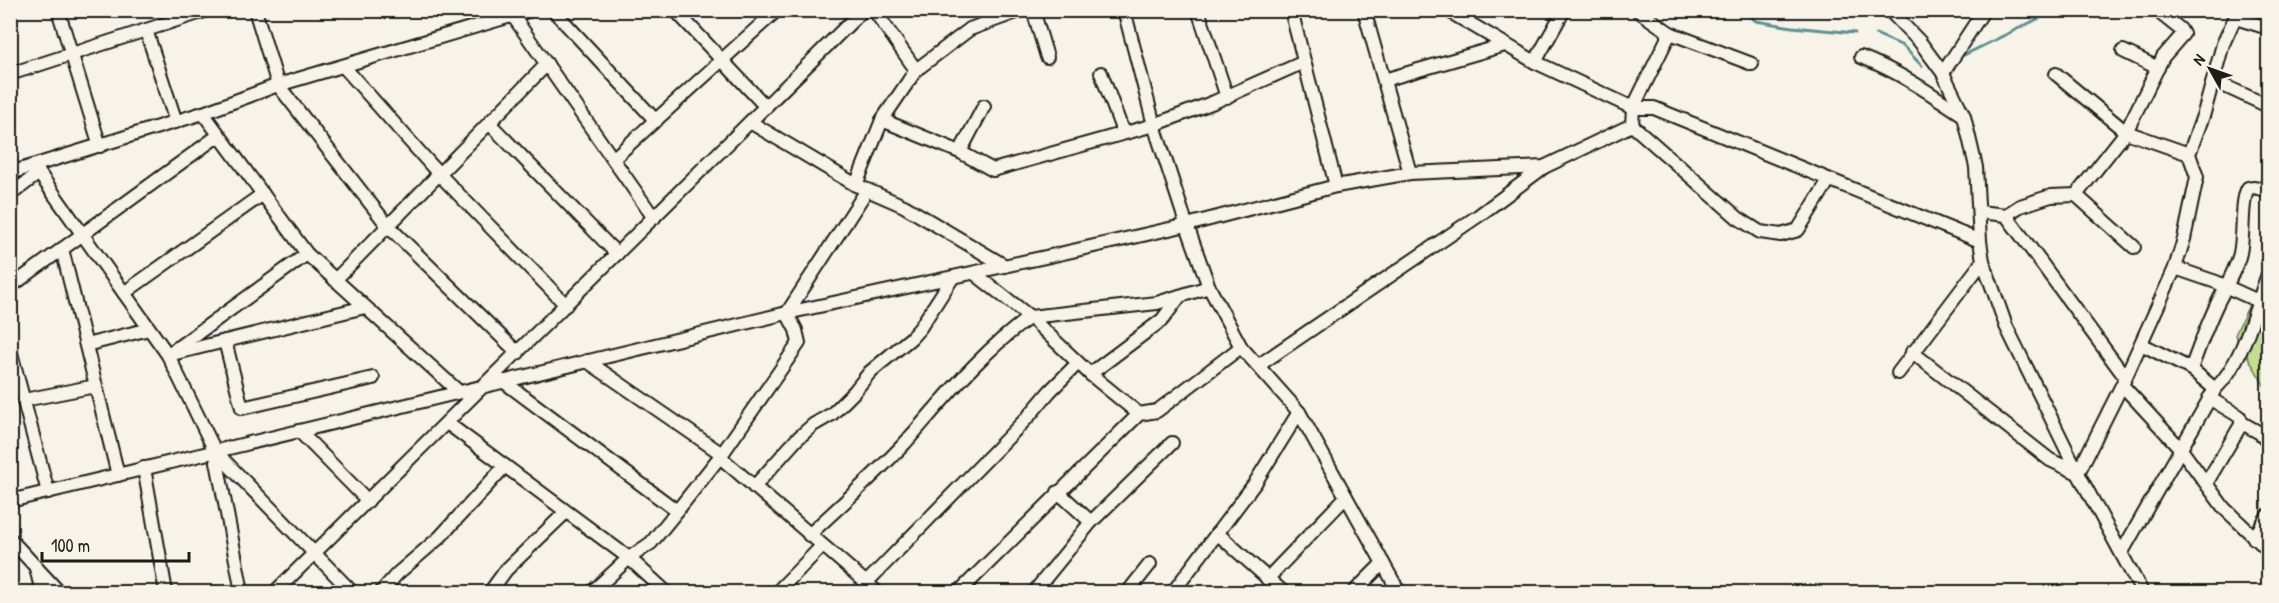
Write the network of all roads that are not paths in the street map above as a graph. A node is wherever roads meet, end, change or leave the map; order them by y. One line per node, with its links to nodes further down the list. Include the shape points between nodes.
1 (58, 10): 29 (street)
2 (208, 10): 25 (street)
3 (255, 10): 46 (street)
4 (531, 10): 23 (street)
5 (553, 10): 55 (street)
6 (675, 10): 32 (street)
7 (777, 10): 32 (street)
8 (863, 10): 50 (street)
9 (874, 10): 39 (street)
10 (1022, 10): 39 (street, via 970,29)
11 (1033, 10): 30 (street)
12 (1124, 10): 59 (street)
13 (1198, 10): 47 (street)
14 (1291, 10): 33 (street)
15 (1364, 10): 44 (street)
16 (1447, 10): 27 (street)
17 (1564, 10): 34 (street)
18 (1637, 10): 26 (street)
19 (1889, 10): 41 (street)
20 (1984, 10): 41 (street)
21 (2161, 14): 38 (street, via 2183,34)
22 (2234, 15): 24 (street); 45 (street)
23 (513, 16): 35 (street); 37 (street)
24 (2266, 22)
25 (146, 30): 29 (street); 56 (street)
26 (1670, 33): 36 (street); 51 (street)
27 (1505, 45): 34 (street); 44 (street)
28 (2123, 51): 38 (street)
29 (72, 54): 42 (street); 64 (street)
30 (1047, 57)
31 (1861, 57): 53 (street, via 1920,86)
32 (723, 60): 50 (street); 55 (street)
33 (1304, 62): 47 (street); 74 (street)
34 (1535, 62): 51 (street)
35 (547, 64): 58 (street); 67 (street)
36 (1752, 64)
37 (344, 67): 46 (street); 72 (street)
38 (2158, 68): 62 (street)
39 (916, 70): 54 (street)
40 (1101, 73): 61 (street)
41 (1943, 73): 53 (street)
42 (10, 74)
43 (2055, 74): 62 (street)
44 (1384, 80): 71 (street)
45 (2214, 81): 49 (street); 66 (street)
46 (278, 85): 52 (street); 84 (street)
47 (1227, 97): 59 (street)
48 (984, 106): 65 (street)
49 (2268, 106)
50 (766, 107): 57 (street)
51 (1633, 108): 60 (street); 73 (street, via 1654,108)
52 (203, 113): 56 (street); 63 (street)
53 (1964, 116): 80 (street, via 1976,167)
54 (882, 120): 65 (street); 75 (street)
55 (656, 121): 67 (street)
56 (176, 122): 64 (street)
57 (750, 122): 75 (street); 82 (street)
58 (489, 123): 72 (street); 90 (street)
59 (1154, 125): 61 (street); 83 (street)
60 (1632, 125): 68 (street); 73 (street, via 1738,218 1760,232 1780,235 1797,230)
61 (1123, 132): 65 (street, via 993,170)
62 (2126, 132): 66 (street); 79 (street)
63 (219, 135): 77 (street); 85 (street)
64 (100, 146): 69 (street)
65 (960, 152)
66 (2190, 154): 93 (street, via 2196,177)
67 (613, 159): 82 (street)
68 (1544, 167): 71 (street); 119 (street)
69 (37, 170): 70 (street); 78 (street); 85 (street)
70 (10, 173)
71 (1410, 173): 74 (street)
72 (439, 174): 84 (street); 104 (street)
73 (1829, 180): 86 (street)
74 (1336, 186): 83 (street)
75 (862, 187): 92 (street, via 904,206); 106 (street)
76 (2268, 191): 98 (street, via 2248,188 2244,195 2242,243)
77 (262, 194): 89 (street); 101 (street)
78 (10, 195)
79 (2076, 195): 81 (street, via 2051,196); 87 (street)
80 (1979, 212): 81 (street); 86 (street)
81 (2006, 214): 125 (street)
82 (654, 218): 90 (street)
83 (1187, 225): 92 (street); 100 (street)
84 (388, 226): 97 (street); 115 (street)
85 (82, 235): 88 (street); 101 (street)
86 (1980, 241): 91 (street)
87 (2134, 247)
88 (62, 249): 99 (street); 111 (street)
89 (307, 254): 97 (street); 116 (street)
90 (617, 254): 104 (street)
91 (1983, 261): 114 (street); 143 (street, via 2006,326)
92 (1005, 266): 94 (street)
93 (2175, 268): 98 (street); 110 (street)
94 (974, 273): 96 (street); 107 (street)
95 (2268, 274): 103 (street)
96 (952, 277): 106 (street); 146 (street, via 911,338 870,372 832,414 797,439)
97 (335, 280): 105 (street)
98 (2226, 286): 103 (street); 120 (street)
99 (10, 287)
100 (1209, 287): 102 (street); 112 (street)
101 (124, 293): 108 (street)
102 (1180, 296): 107 (street, via 1157,303); 122 (street, via 1162,320)
103 (2258, 301): 129 (street, via 2251,328 2224,380)
104 (566, 305): 115 (street)
105 (365, 307): 109 (street); 128 (street)
106 (787, 313): 117 (street); 140 (street, via 799,343)
107 (1030, 317): 118 (street); 157 (street, via 949,392 903,444)
108 (149, 329): 111 (street); 116 (street)
109 (225, 341): 116 (street); 123 (street, via 242,408)
110 (2141, 344): 120 (street); 125 (street)
111 (86, 345): 126 (street)
112 (1241, 347): 119 (street); 132 (street, via 1156,411)
113 (10, 349): 130 (street)
114 (1912, 352): 121 (street); 143 (street, via 2050,460)
115 (518, 353): 127 (street)
116 (168, 355): 139 (street)
117 (587, 361): 124 (street); 140 (street)
118 (1078, 363): 122 (street); 169 (street)
119 (1259, 365): 131 (street)
120 (2191, 369): 129 (street)
121 (1898, 373)
122 (1090, 374): 132 (street)
123 (374, 378)
124 (503, 381): 127 (street); 152 (street)
125 (2123, 381): 138 (street); 143 (street)
126 (96, 386): 130 (street); 144 (street)
127 (482, 388): 128 (street); 133 (street)
128 (459, 392): 135 (street)
129 (2212, 393): 134 (street); 138 (street)
130 (24, 400): 147 (street)
131 (1299, 412): 149 (street); 156 (street, via 1255,483)
132 (1139, 414): 148 (street)
133 (447, 423): 141 (street); 151 (street)
134 (2242, 423): 136 (street); 145 (street)
135 (299, 431): 139 (street); 151 (street)
136 (2268, 441)
137 (1172, 443): 155 (street)
138 (2180, 448): 145 (street); 162 (street)
139 (215, 451): 142 (street); 163 (street); 173 (street)
140 (721, 455): 146 (street); 152 (street)
141 (505, 466): 153 (street); 176 (street, via 440,537)
142 (144, 468): 144 (street); 172 (street)
143 (2078, 473): 162 (street)
144 (118, 475): 147 (street)
145 (2207, 482): 158 (street, via 2224,508)
146 (754, 487): 157 (street)
147 (48, 492): 150 (street)
148 (1058, 492): 155 (street); 182 (street)
149 (1346, 497): 165 (street); 168 (street)
150 (10, 501)
151 (368, 501): 163 (street)
152 (677, 511): 164 (street, via 651,543)
153 (566, 512): 164 (street); 177 (street, via 506,570)
154 (2268, 515): 158 (street)
155 (1091, 522): 183 (street)
156 (1217, 533): 168 (street); 185 (street)
157 (809, 535): 160 (street)
158 (2254, 538): 161 (street)
159 (10, 539): 167 (street)
160 (822, 546): 169 (street); 180 (street)
161 (2268, 550)
162 (2122, 552): 189 (street)
163 (313, 555): 174 (street); 175 (street)
164 (629, 558): 178 (street); 179 (street)
165 (1383, 563): 187 (street); 188 (street)
166 (1150, 564): 184 (street)
167 (36, 567): 170 (street); 171 (street)
168 (1267, 579): 186 (street)
169 (866, 583): 181 (street)
170 (42, 592)
171 (59, 592)
172 (166, 592)
173 (242, 592)
174 (275, 592)
175 (352, 592)
176 (381, 592)
177 (490, 592)
178 (592, 592)
179 (666, 592)
180 (777, 592)
181 (877, 592)
182 (959, 592)
183 (1034, 592)
184 (1128, 592)
185 (1173, 592)
186 (1283, 592)
187 (1354, 592)
188 (1399, 592)
189 (2142, 592)

